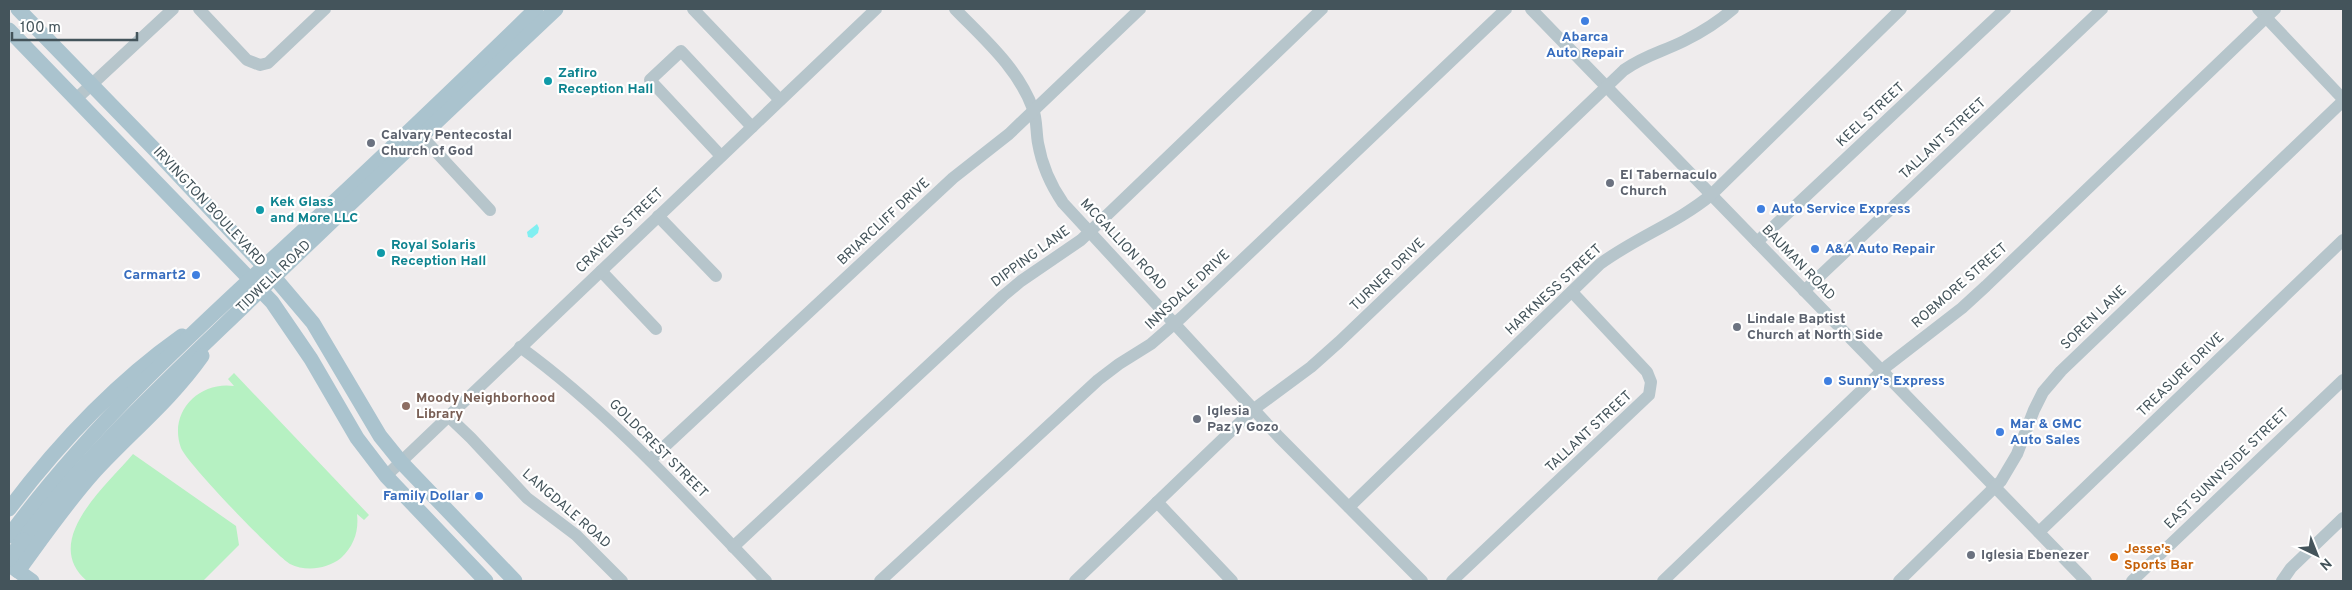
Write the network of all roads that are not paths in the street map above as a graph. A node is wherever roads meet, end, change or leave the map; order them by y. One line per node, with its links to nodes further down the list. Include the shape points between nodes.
1 (18, 9): 21 (main road, IRVINGTON BOULEVARD)
2 (173, 9): 21 (street)
3 (199, 9): 4 (street, via 247,60 260,65 268,63)
4 (324, 9)
5 (536, 9): 19 (main road, TIDWELL ROAD)
6 (556, 9): 19 (main road, TIDWELL ROAD)
7 (876, 9): 24 (street, CRAVENS STREET)
8 (955, 9): 26 (street, MCGALLION ROAD, via 1003,59)
9 (1140, 9): 26 (street, BRIARCLIFF DRIVE)
10 (1322, 9): 35 (street, DIPPING LANE)
11 (1506, 9): 45 (street, INNSDALE DRIVE)
12 (1531, 9): 22 (street, BAUMAN ROAD)
13 (1733, 9): 22 (street, TURNER DRIVE, via 1707,30 1638,60)
14 (1901, 9): 32 (street, HARKNESS STREET)
15 (2005, 9): 37 (street, KEEL STREET)
16 (2102, 9): 42 (street, TALLANT STREET)
17 (701, 11): 24 (street)
18 (2266, 12): 25 (street); 48 (street, ROBMORE STREET, via 1962,308)
19 (528, 26): 28 (main road, TIDWELL ROAD)
20 (9, 30): 23 (main road, IRVINGTON BOULEVARD)
21 (92, 85): 23 (street); 30 (main road, IRVINGTON BOULEVARD)
22 (1606, 87): 32 (street, BAUMAN ROAD); 51 (street, TURNER DRIVE, via 1339,342)
23 (76, 100): 31 (main road, IRVINGTON BOULEVARD)
24 (780, 100): 27 (street, CRAVENS STREET)
25 (2343, 100): 57 (street, SOREN LANE, via 2061,371 2043,392 2010,469)
26 (1034, 110): 35 (street, MCGALLION ROAD, via 1040,152 1050,184); 54 (street, BRIARCLIFF DRIVE, via 993,149 953,178)
27 (752, 127): 29 (street, CRAVENS STREET); 29 (street, via 681,51 650,80)
28 (417, 132): 33 (street); 38 (main road, TIDWELL ROAD)
29 (721, 156): 34 (street, CRAVENS STREET)
30 (178, 175): 31 (main road); 38 (main road, IRVINGTON BOULEVARD)
31 (164, 191): 41 (main road, IRVINGTON BOULEVARD)
32 (1711, 195): 37 (street, BAUMAN ROAD); 43 (street, HARKNESS STREET, via 1681,217 1615,253)
33 (490, 210)
34 (658, 216): 39 (street, CRAVENS STREET); 40 (street)
35 (1090, 232): 45 (street, MCGALLION ROAD); 64 (street, DIPPING LANE, via 1003,296)
36 (2343, 240): 62 (street, TREASURE DRIVE)
37 (1757, 242): 42 (street, BAUMAN ROAD)
38 (269, 271): 41 (main road, TIDWELL ROAD); 53 (main road, IRVINGTON BOULEVARD, via 312,322)
39 (601, 271): 46 (street); 47 (street, CRAVENS STREET)
40 (716, 276)
41 (255, 285): 44 (main road, TIDWELL ROAD); 50 (main road, IRVINGTON BOULEVARD, via 294,331); 63 (main road, TIDWELL ROAD, via 222,327 101,444)
42 (1804, 291): 48 (street, BAUMAN ROAD)
43 (1572, 292): 59 (street, HARKNESS STREET); 78 (street, TALLANT STREET, via 1647,372 1651,382 1649,395)
44 (217, 311): 60 (main road, via 147,362 93,409); 63 (main road, TIDWELL ROAD, via 91,435 36,498)
45 (1174, 324): 51 (street, MCGALLION ROAD); 74 (street, INNSDALE DRIVE, via 1152,344 1098,380)
46 (656, 329)
47 (520, 347): 52 (street, CRAVENS STREET); 54 (street, GOLDCREST STREET, via 583,396)
48 (1882, 371): 57 (street, BAUMAN ROAD); 79 (street, ROBMORE STREET)
49 (2343, 380): 82 (street, EAST SUNNYSIDE STREET)
50 (330, 392): 53 (main road, via 346,396); 56 (main road, IRVINGTON BOULEVARD, via 357,438)
51 (1254, 409): 58 (street, TURNER DRIVE); 59 (street, MCGALLION ROAD)
52 (448, 416): 55 (street, CRAVENS STREET); 72 (street, LANGDALE ROAD, via 523,494 576,535)
53 (380, 436): 55 (main road, IRVINGTON BOULEVARD)
54 (650, 460): 64 (street, GOLDCREST STREET)
55 (401, 462): 56 (street, CRAVENS STREET); 66 (main road, IRVINGTON BOULEVARD)
56 (386, 476): 68 (main road, IRVINGTON BOULEVARD)
57 (1996, 487): 62 (street, BAUMAN ROAD); 80 (street, SOREN LANE)
58 (1156, 502): 75 (street, TURNER DRIVE); 76 (street)
59 (1350, 507): 77 (street, MCGALLION ROAD)
60 (9, 509)
61 (2343, 518): 83 (street, via 2291,568)
62 (2039, 532): 81 (street, BAUMAN ROAD)
63 (19, 540): 65 (main road, via 17,554); 67 (main road, TIDWELL ROAD, bridge)
64 (733, 547): 73 (street, GOLDCREST STREET)
65 (9, 549)
66 (487, 552): 68 (main road); 71 (main road, IRVINGTON BOULEVARD)
67 (12, 565): 69 (main road)
68 (472, 566): 70 (main road, IRVINGTON BOULEVARD)
69 (32, 581)
70 (486, 581)
71 (515, 581)
72 (622, 581)
73 (766, 581)
74 (880, 581)
75 (1075, 581)
76 (1232, 581)
77 (1422, 581)
78 (1452, 581)
79 (1663, 581)
80 (1899, 581)
81 (2086, 581)
82 (2132, 581)
83 (2282, 581)

